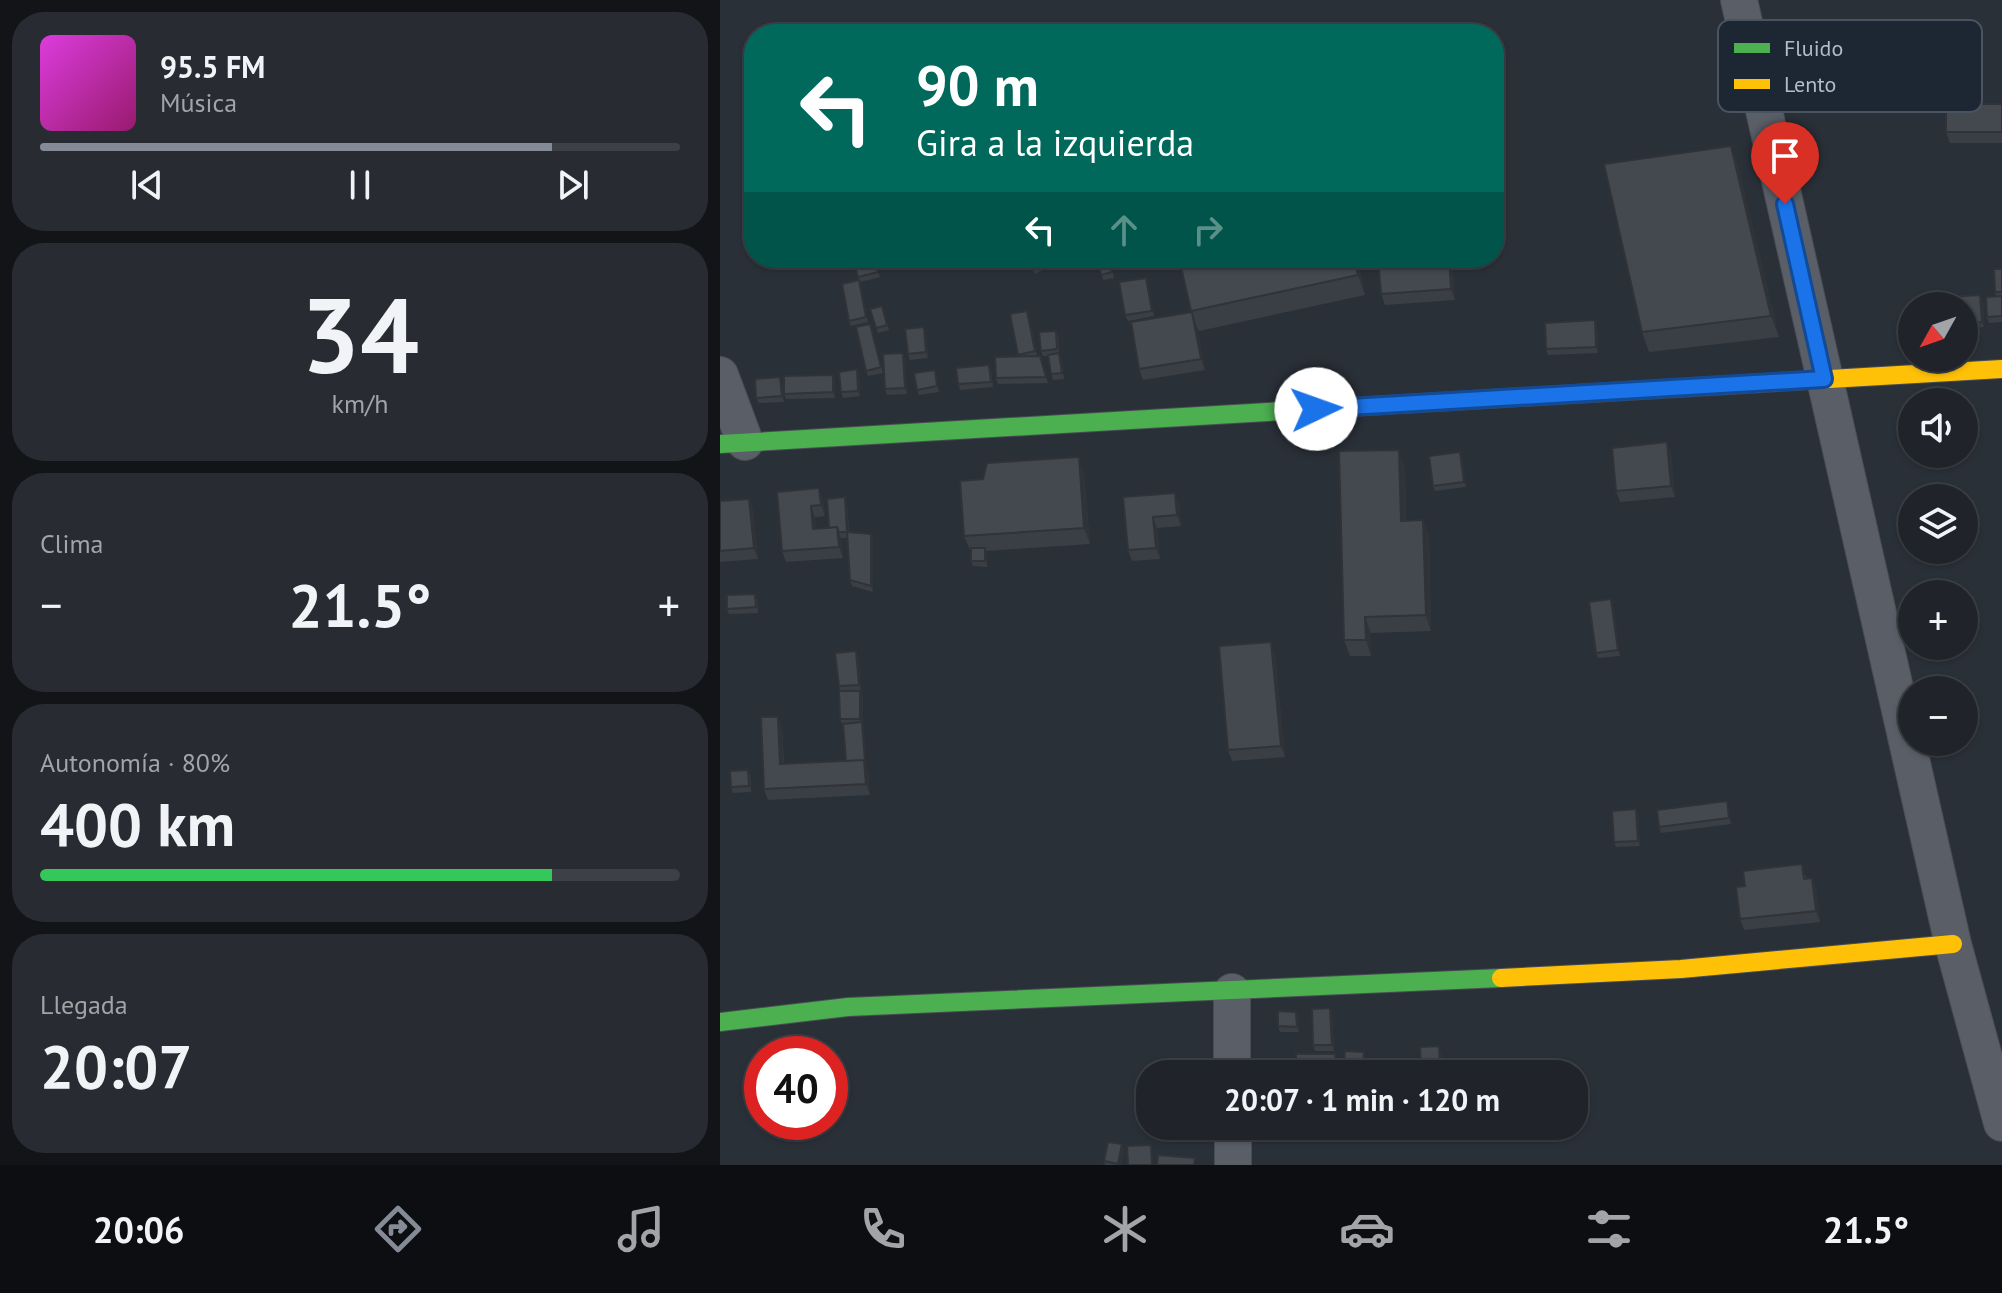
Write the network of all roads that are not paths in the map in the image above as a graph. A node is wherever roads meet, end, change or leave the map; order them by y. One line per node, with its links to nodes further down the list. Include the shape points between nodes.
1 (1739, 0): 2 (street)
2 (1743, 20)
3 (1764, 112): 6 (street)
4 (2002, 369): 6 (street)
5 (720, 375): 7 (street)
6 (1824, 379): 7 (street); 8 (street)
7 (732, 443)
8 (1953, 944): 9 (street, via 1681,969); 12 (street)
9 (1232, 992): 10 (street, via 848,1007); 11 (street)
10 (720, 1022)
11 (1232, 1060)
12 (2002, 1123)
13 (1233, 1140): 14 (street)
14 (1233, 1165)

